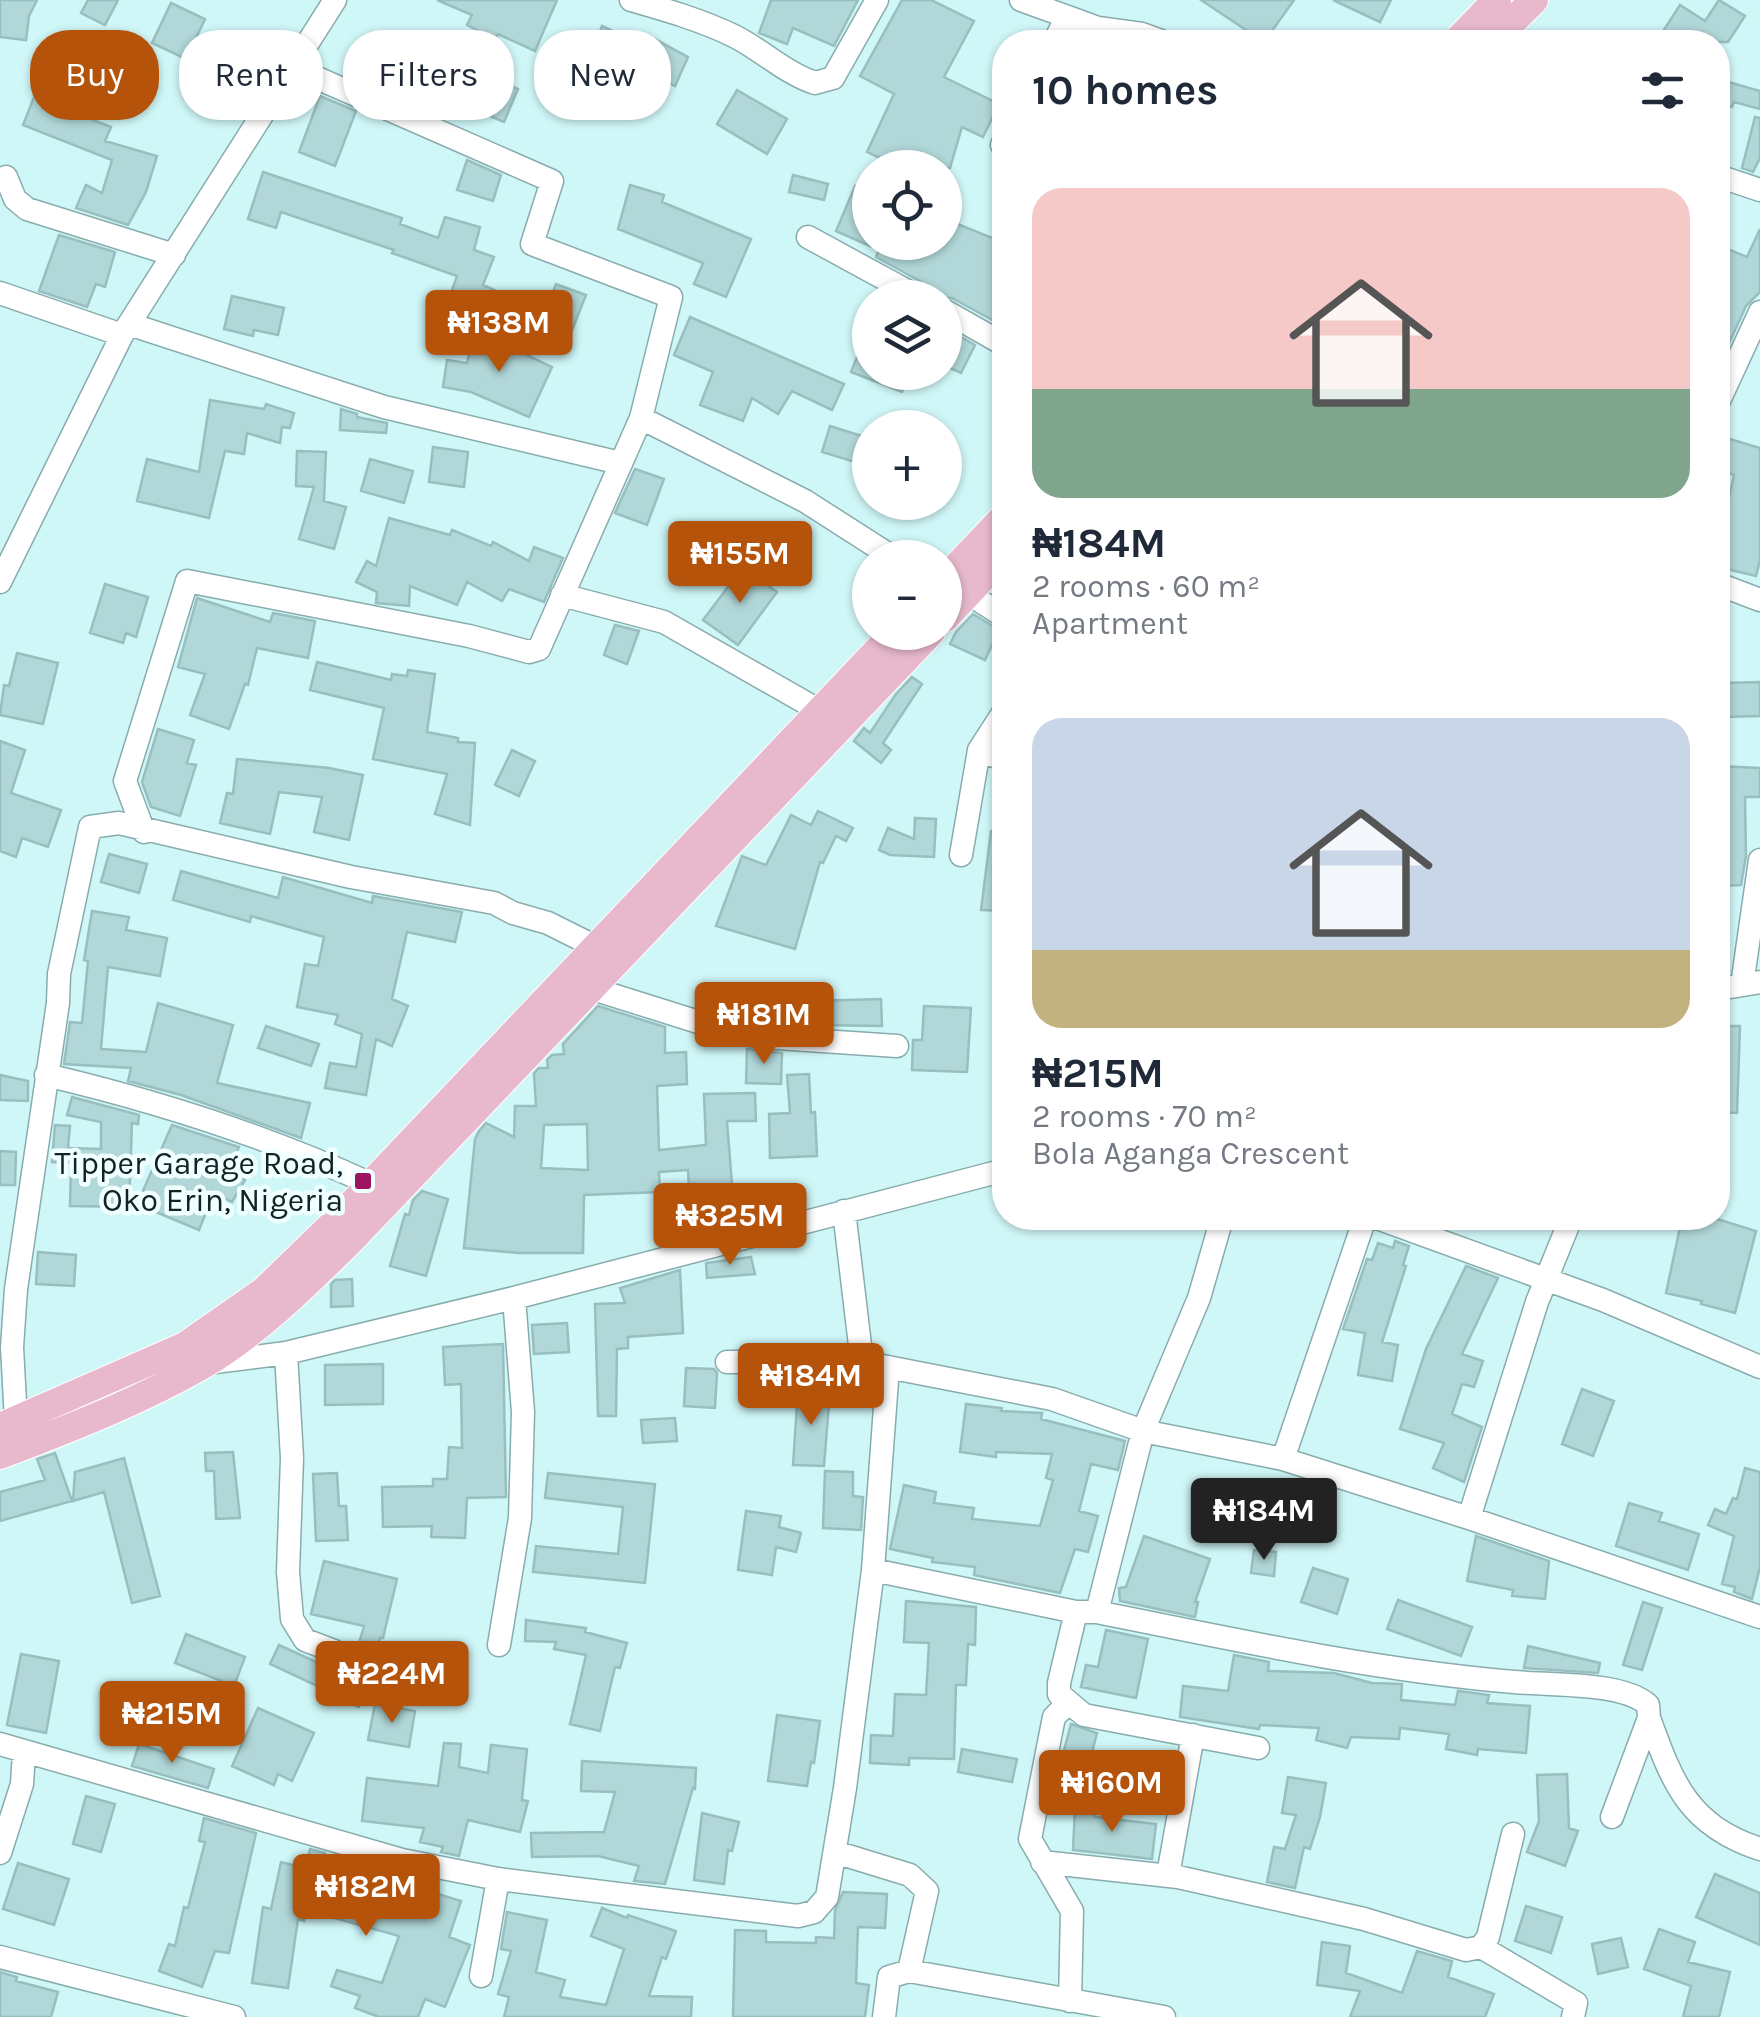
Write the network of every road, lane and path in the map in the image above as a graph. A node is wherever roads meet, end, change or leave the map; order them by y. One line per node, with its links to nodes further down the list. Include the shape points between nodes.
1 (335, 0): 8 (street)
2 (631, 0): 3 (street, via 738,38 815,83 833,78)
3 (877, 0)
4 (1020, 0): 7 (street)
5 (1497, 0): 11 (main road)
6 (1534, 0): 12 (main road)
7 (1066, 17): 9 (street); 10 (street)
8 (316, 30)
9 (1060, 30)
10 (1113, 30)
11 (1468, 30)
12 (1504, 30)
13 (323, 81): 27 (street, via 552,181 532,244 670,297)
14 (259, 120): 19 (street)
15 (6, 178): 19 (street, via 27,209)
16 (1730, 180): 17 (street)
17 (1760, 190)
18 (808, 237): 20 (street)
19 (174, 255): 24 (street)
20 (887, 280)
21 (0, 294): 24 (street)
22 (1760, 312): 26 (street)
23 (962, 320): 25 (street)
24 (126, 330): 28 (street, via 384,407); 33 (street)
25 (992, 337)
26 (1730, 377)
27 (640, 418): 28 (street); 30 (street, via 804,501)
28 (620, 463): 37 (street)
29 (992, 535): 32 (main road)
30 (866, 540)
31 (992, 563): 34 (main road)
32 (962, 580)
33 (0, 582)
34 (962, 584)
35 (1730, 589): 38 (street)
36 (962, 590): 39 (street)
37 (562, 595): 42 (street, via 664,622); 46 (street, via 544,641 529,652 187,582 125,781)
38 (1760, 600)
39 (992, 609)
40 (878, 650): 42 (main road)
41 (915, 650): 51 (main road)
42 (820, 712): 49 (main road)
43 (992, 730): 44 (street)
44 (979, 750): 45 (street); 47 (street)
45 (992, 755)
46 (144, 832): 49 (street, via 494,903); 53 (street, via 119,824 90,827)
47 (961, 855)
48 (1760, 860): 50 (street)
49 (596, 947): 55 (main road)
50 (1751, 983)
51 (590, 988): 52 (street, via 761,1037); 64 (main road, via 276,1312)
52 (897, 1046)
53 (46, 1075): 55 (street, via 195,1117); 69 (street, via 16,1289)
54 (992, 1173): 56 (street)
55 (371, 1184): 64 (main road)
56 (844, 1211): 62 (street); 66 (street)
57 (1219, 1230): 70 (street, via 1199,1298)
58 (1361, 1230): 72 (street)
59 (1410, 1230): 61 (street)
60 (1566, 1230): 61 (street)
61 (1545, 1278): 68 (street); 73 (street)
62 (514, 1298): 63 (street); 77 (street, via 524,1412 520,1518)
63 (286, 1353): 64 (street); 78 (street, via 292,1619 305,1640)
64 (196, 1354): 69 (main road); 71 (main road, via 114,1407)
65 (727, 1362): 66 (street)
66 (862, 1362): 67 (street)
67 (888, 1367): 70 (street, via 1052,1399); 74 (street)
68 (1760, 1367)
69 (8, 1424)
70 (1143, 1431): 72 (street); 75 (street)
71 (0, 1455)
72 (1282, 1459): 73 (street)
73 (1470, 1518): 76 (street)
74 (873, 1570): 75 (street); 88 (street)
75 (1086, 1612): 79 (street, via 1059,1683); 80 (street, via 1445,1676 1611,1690 1640,1697)
76 (1760, 1617)
77 (499, 1645)
78 (334, 1651)
79 (1068, 1703): 81 (street, via 1084,1715); 90 (street, via 1054,1717 1030,1838)
80 (1649, 1718): 85 (street); 87 (street, via 1671,1780 1690,1806 1710,1826)
81 (1193, 1735): 83 (street); 91 (street)
82 (0, 1744): 84 (street)
83 (1258, 1748)
84 (24, 1752): 89 (street, via 22,1784); 92 (street, via 402,1860)
85 (1612, 1817)
86 (1513, 1834): 93 (street)
87 (1760, 1849)
88 (834, 1852): 92 (street, via 827,1896 814,1912 798,1916); 95 (street, via 910,1874 927,1891)
89 (0, 1853)
90 (1042, 1862): 91 (street); 97 (street, via 1072,1911)
91 (1168, 1876): 93 (street, via 1364,1919 1466,1950)
92 (498, 1879): 96 (street)
93 (1481, 1946): 102 (street, via 1576,2003)
94 (0, 1957): 99 (street)
95 (909, 1971): 98 (street); 100 (street, via 889,1977)
96 (481, 1976)
97 (1070, 2001): 98 (street); 101 (street)
98 (1043, 2007)
99 (234, 2017)
100 (884, 2017)
101 (1164, 2017)
102 (1573, 2017)

